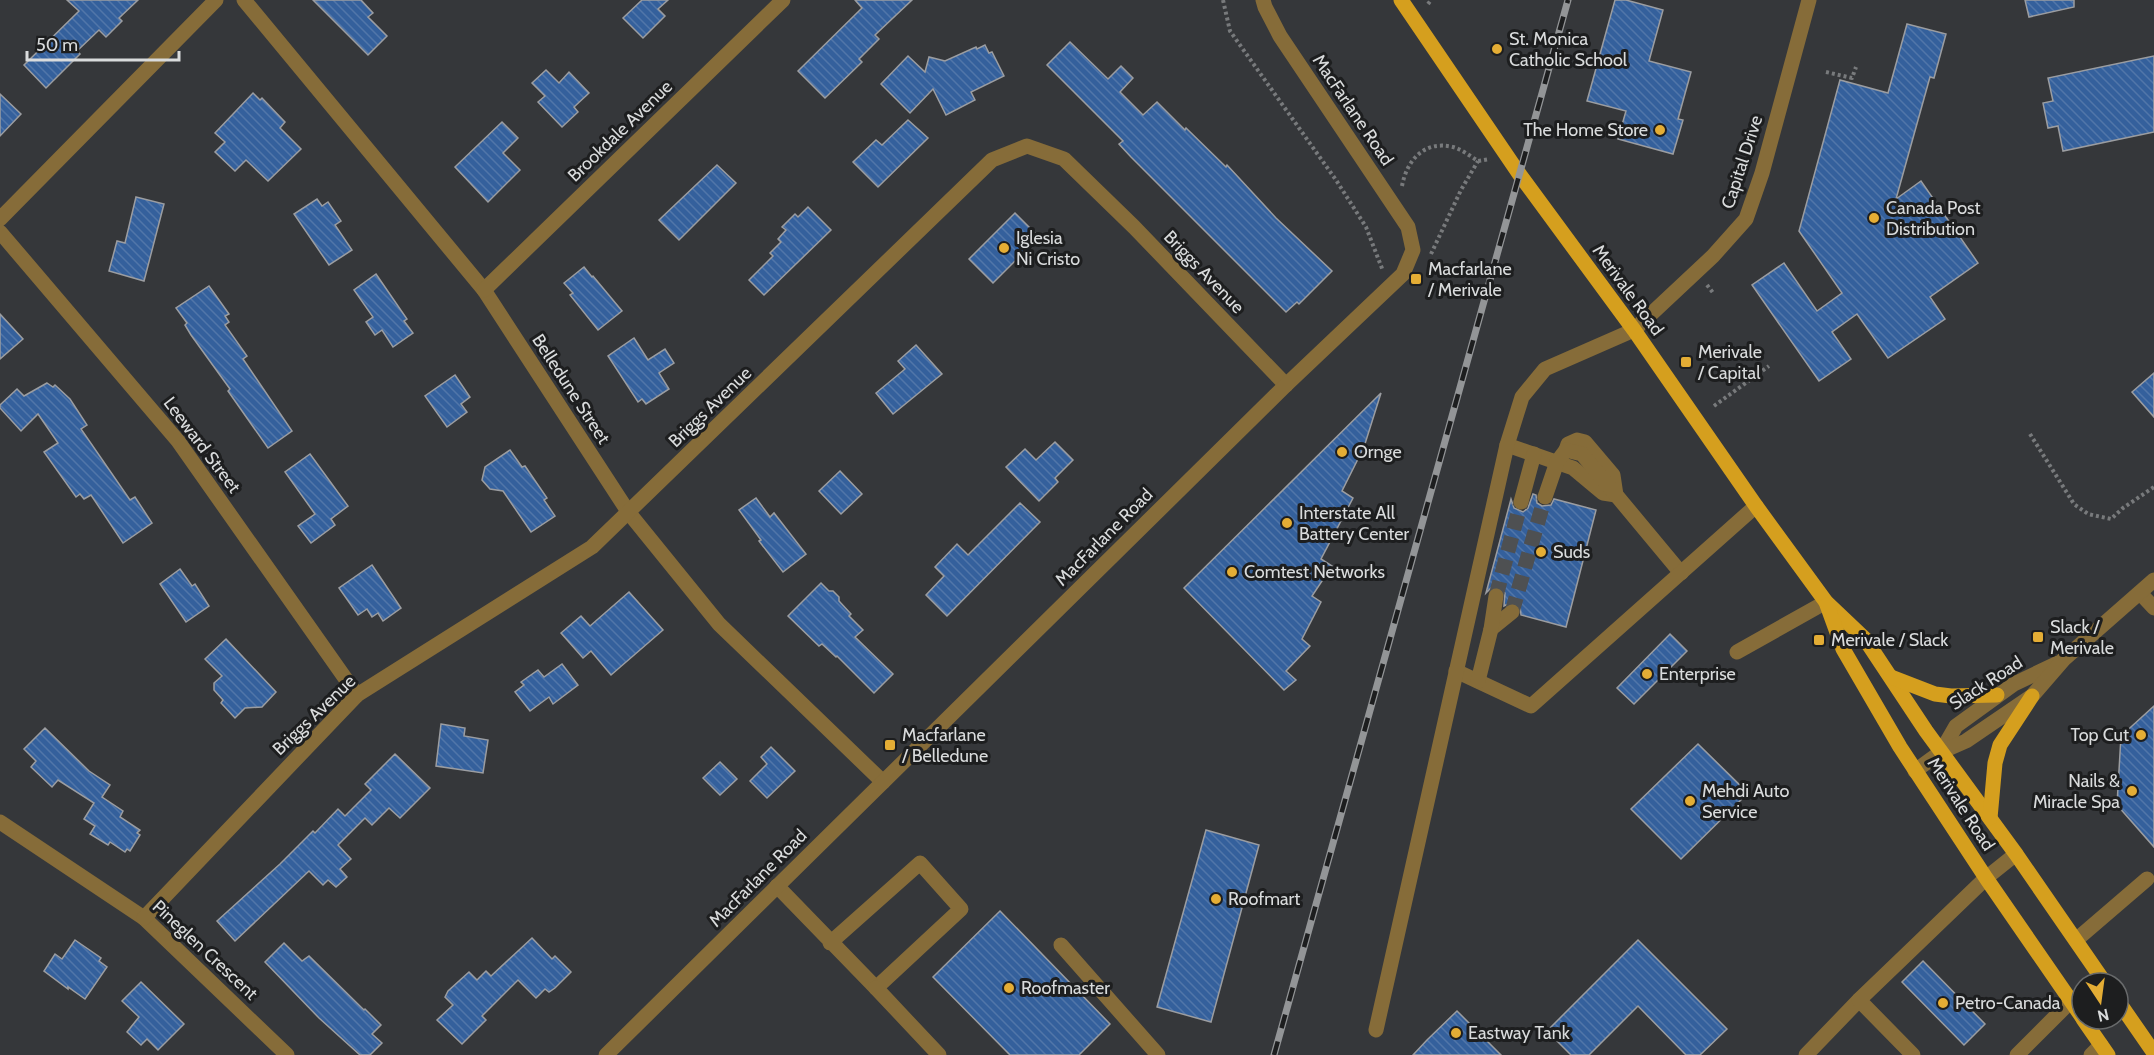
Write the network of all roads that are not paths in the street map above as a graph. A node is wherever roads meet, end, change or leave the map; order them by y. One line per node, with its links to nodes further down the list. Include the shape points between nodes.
1 (216, 0): 7 (street)
2 (244, 0): 9 (street, Belledune Street)
3 (783, 0): 9 (street, Brookdale Avenue)
4 (1263, 0): 11 (street, MacFarlane Road, via 1280,36 1408,227 1413,250 1403,274)
5 (1401, 0): 10 (main road, Merivale Road)
6 (1809, 0): 10 (street, Capital Drive, via 1746,219 1713,256)
7 (0, 219)
8 (0, 232): 32 (street, Leeward Street, via 178,441)
9 (484, 290): 18 (street, Belledune Street)
10 (1634, 330): 12 (street, Capital Drive, via 1545,369 1522,397); 17 (main road, Merivale Road)
11 (1286, 385): 18 (street, Briggs Avenue, via 1064,159 1026,146 992,159); 37 (street, MacFarlane Road)
12 (1507, 445): 13 (street); 29 (street, Capital Drive)
13 (1534, 454): 14 (street); 16 (street)
14 (1562, 456): 15 (street); 19 (street, via 1582,454)
15 (1545, 497)
16 (1521, 502)
17 (1756, 506): 19 (street); 23 (main road, Merivale Road)
18 (629, 513): 32 (street, Briggs Avenue, via 592,547); 37 (street, Belledune Street, via 719,624)
19 (1681, 573): 31 (street, via 1531,706)
20 (2154, 580): 21 (street, Slack Road)
21 (2140, 593): 24 (street); 28 (street, Slack Road)
22 (1497, 596): 26 (street)
23 (1826, 602): 27 (street); 30 (main road, Merivale Road, via 1865,639); 36 (main road, Merivale Road, via 1843,648)
24 (2154, 608)
25 (1512, 612): 26 (street)
26 (1491, 629): 31 (street)
27 (1737, 652)
28 (2064, 659): 33 (street, Slack Road); 34 (street, Slack Road)
29 (1456, 671): 31 (street); 54 (street, Capital Drive)
30 (1891, 677): 33 (main road, via 1935,694); 35 (main road, Merivale Road)
31 (1478, 681)
32 (357, 695): 44 (street, Briggs Avenue)
33 (1997, 695): 35 (street, Slack Road, via 1956,726)
34 (2032, 696): 35 (street, Slack Road, via 1966,741); 38 (main road, via 2000,745)
35 (1941, 752): 36 (street, Slack Road); 38 (main road, Merivale Road)
36 (1915, 771): 41 (main road, Merivale Road)
37 (883, 783): 43 (street, MacFarlane Road)
38 (1990, 818): 40 (main road, Merivale Road)
39 (0, 822): 44 (street, Pineglen Crescent)
40 (2016, 854): 41 (street); 45 (main road, Merivale Road)
41 (1986, 878): 50 (street); 51 (main road, Merivale Road)
42 (2147, 879): 45 (street)
43 (777, 886): 46 (street); 59 (street, MacFarlane Road)
44 (144, 918): 58 (street, Pineglen Crescent)
45 (2076, 940): 48 (main road, Merivale Road)
46 (830, 943): 49 (street); 49 (street, via 920,863 961,909)
47 (1061, 945): 61 (street)
48 (2098, 971)
49 (876, 988): 60 (street)
50 (1859, 1000): 62 (street); 63 (street)
51 (2070, 1000)
52 (2070, 1002): 64 (street)
53 (2130, 1018): 57 (main road)
54 (1376, 1030)
55 (2090, 1031): 56 (main road, Merivale Road)
56 (2100, 1052)
57 (2154, 1053)
58 (286, 1055)
59 (606, 1055)
60 (939, 1055)
61 (1158, 1055)
62 (1806, 1055)
63 (1913, 1055)
64 (2017, 1055)

